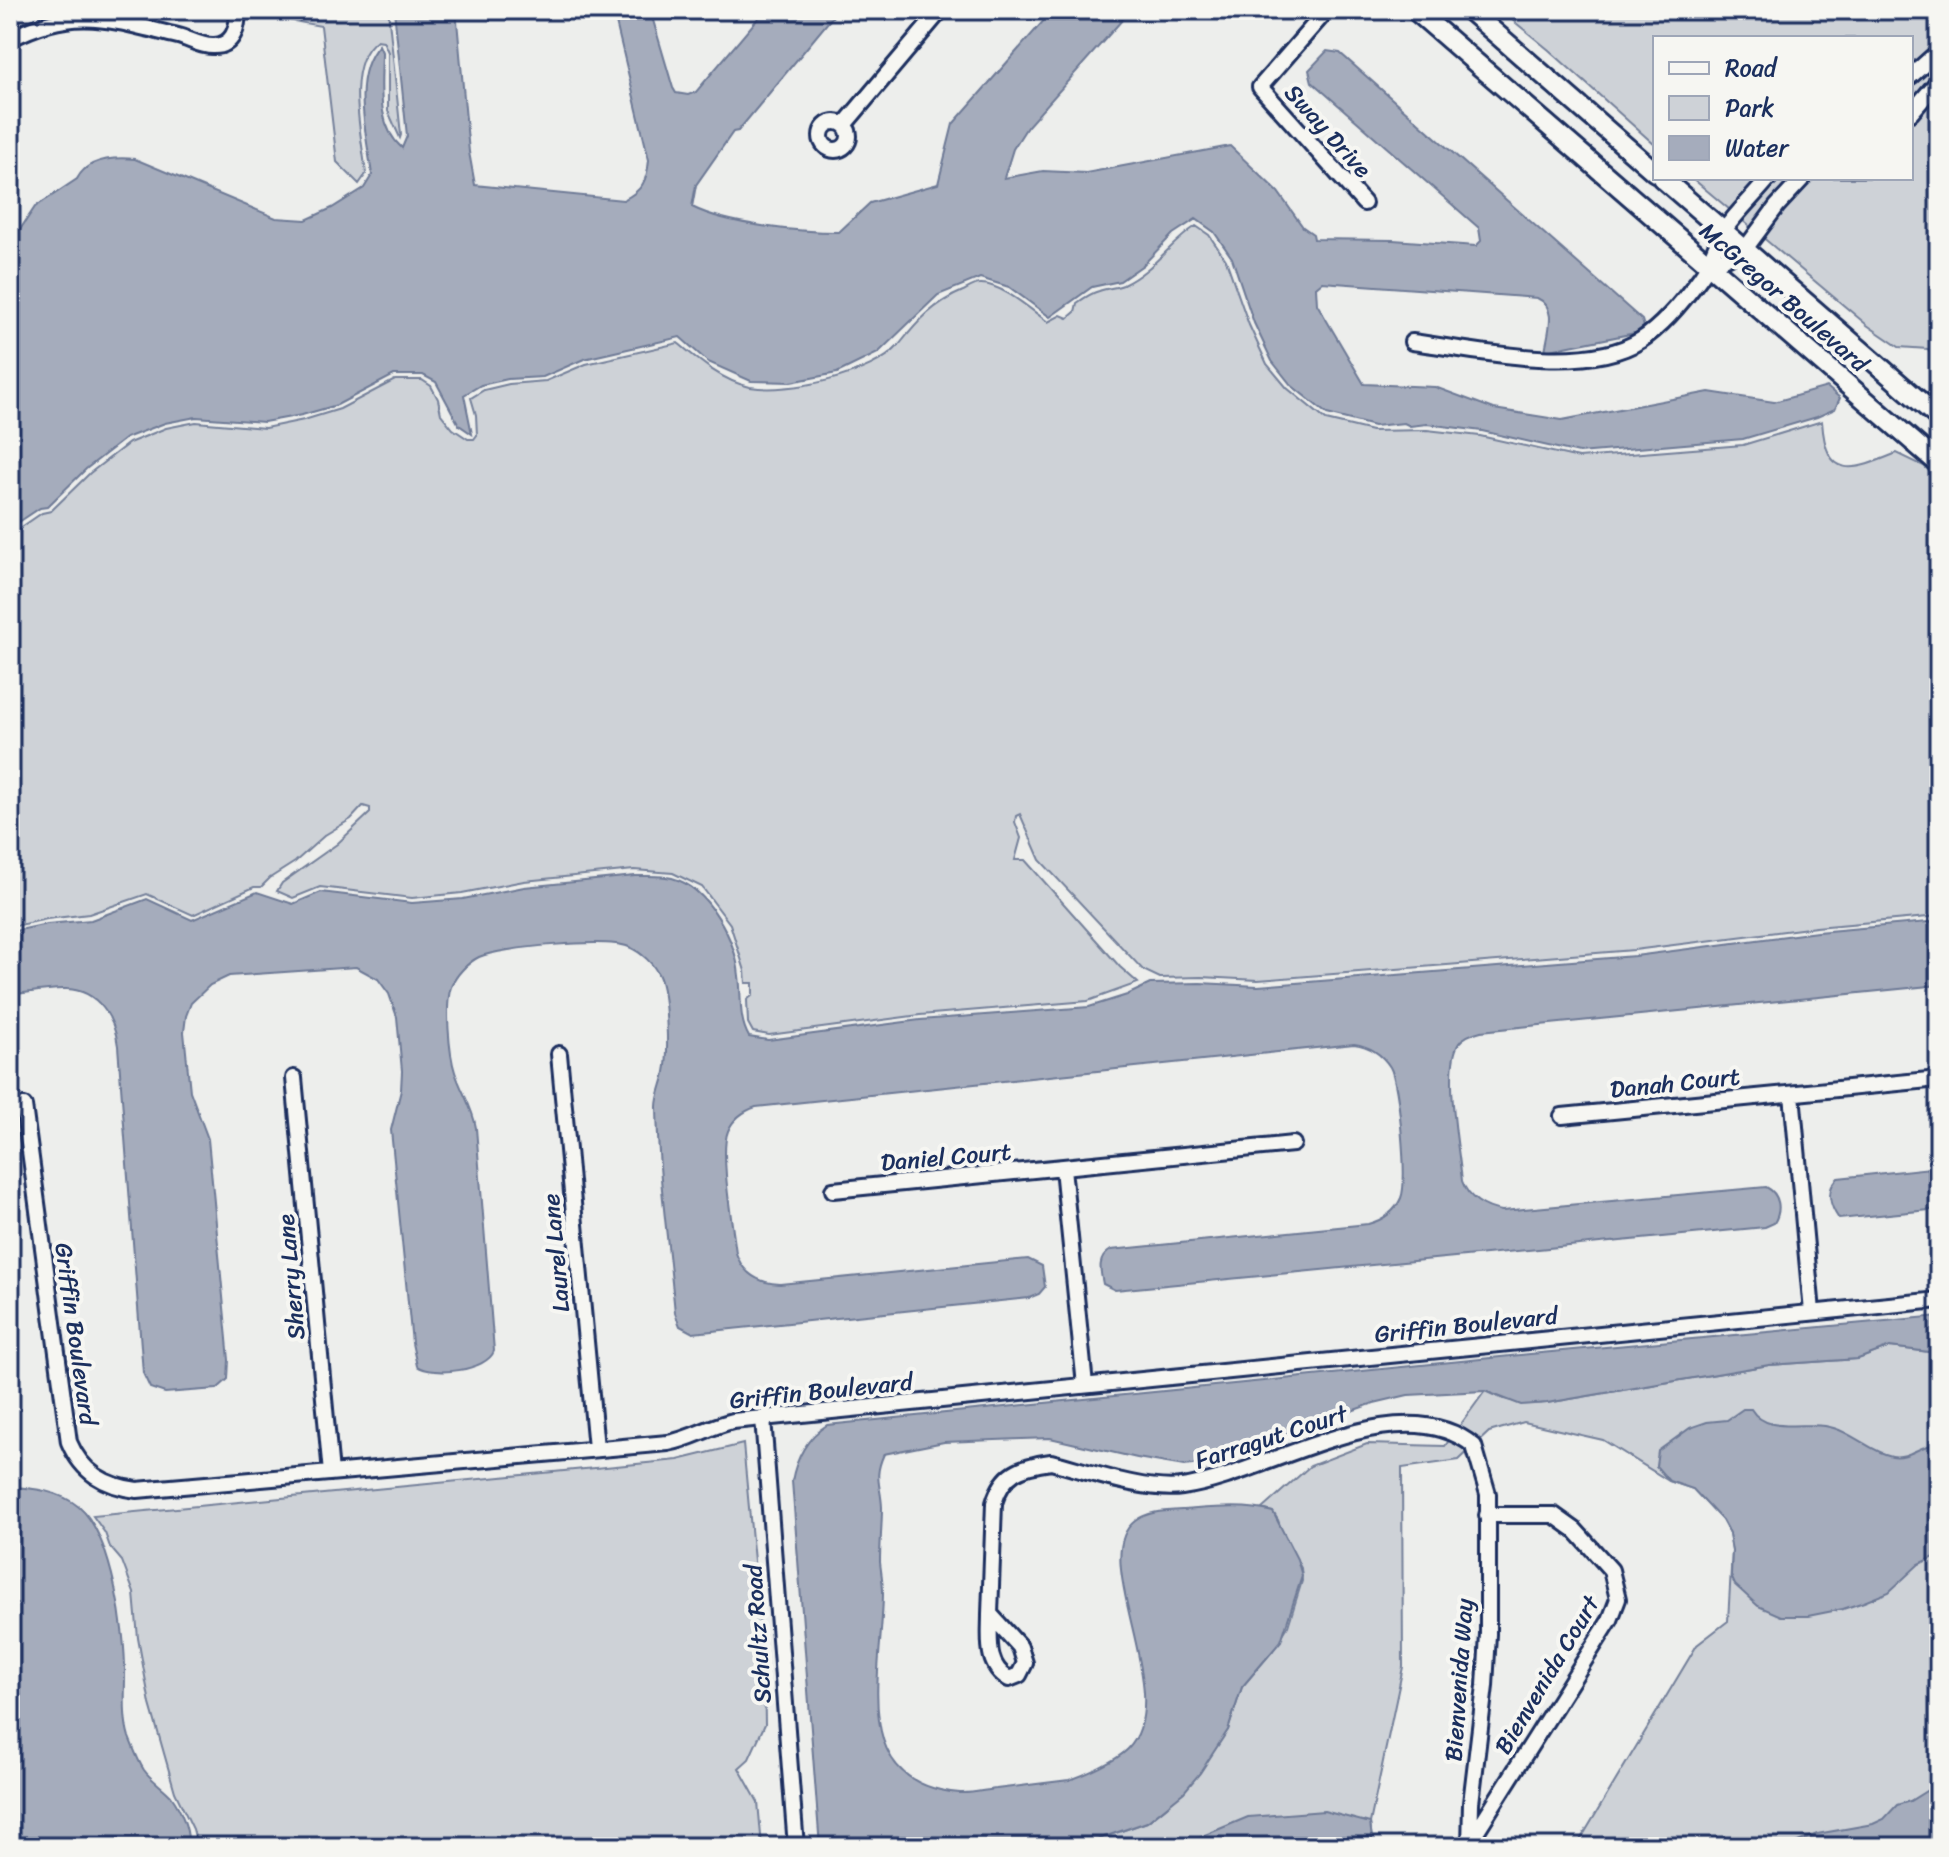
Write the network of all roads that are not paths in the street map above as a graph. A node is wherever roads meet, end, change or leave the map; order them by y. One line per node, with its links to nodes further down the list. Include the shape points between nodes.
1 (238, 10): 6 (street, via 229,42 215,47 91,18 47,22)
2 (941, 10): 11 (street)
3 (1327, 10): 16 (street, Sway Drive, via 1260,87)
4 (1415, 10): 19 (main road, McGregor Boulevard)
5 (1468, 11): 12 (main road)
6 (10, 39)
7 (1939, 51): 8 (street)
8 (1913, 74)
9 (1939, 80): 10 (street)
10 (1913, 111)
11 (844, 125)
12 (1653, 170)
13 (1664, 180): 17 (main road, McGregor Boulevard)
14 (1767, 180): 17 (street)
15 (1801, 180): 18 (street)
16 (1364, 203)
17 (1723, 231): 18 (main road, McGregor Boulevard); 19 (street)
18 (1745, 249): 19 (street); 21 (main road, McGregor Boulevard)
19 (1710, 265): 20 (street, via 1655,329 1611,352 1558,359); 22 (main road, McGregor Boulevard)
20 (1412, 342)
21 (1939, 418)
22 (1939, 464)
23 (559, 1054): 36 (street, Laurel Lane)
24 (294, 1078): 37 (street, Sherry Lane)
25 (1939, 1079): 26 (street, Danah Court)
26 (1792, 1094): 28 (street, Danah Court); 33 (street)
27 (24, 1106): 37 (street, Griffin Boulevard, via 66,1430 84,1468 109,1484 137,1490)
28 (1562, 1116)
29 (1293, 1144): 30 (street, Daniel Court)
30 (1063, 1168): 31 (street, Daniel Court); 34 (street)
31 (833, 1190)
32 (1939, 1300): 33 (street, Griffin Boulevard)
33 (1812, 1312): 34 (street, Griffin Boulevard)
34 (1085, 1385): 35 (street, Griffin Boulevard)
35 (763, 1418): 36 (street, Griffin Boulevard, via 718,1424 683,1441); 41 (street, Schultz Road)
36 (596, 1448): 37 (street, Griffin Boulevard)
37 (331, 1473)
38 (1487, 1515): 39 (street, Farragut Court, via 1488,1494 1474,1446 1445,1429 1411,1424 1375,1427 1183,1487 1151,1486 1051,1462 1031,1465 999,1486 994,1503); 40 (street, Bienvenida Way, via 1488,1634); 40 (street, Bienvenida Court, via 1554,1515 1611,1570 1618,1599 1610,1620)
39 (990, 1614)
40 (1470, 1844)
41 (796, 1847)

